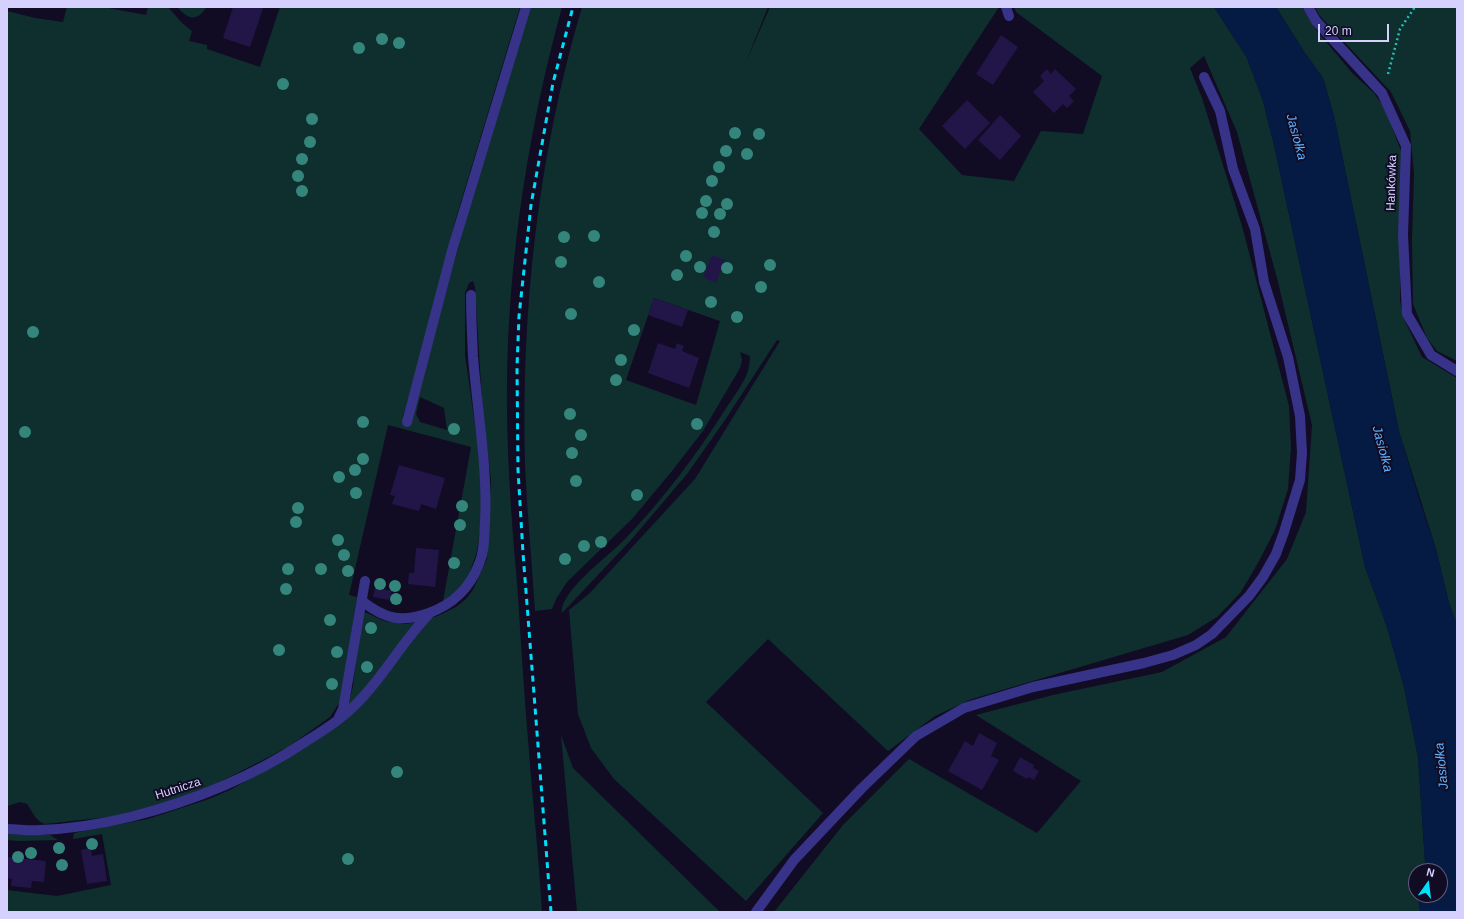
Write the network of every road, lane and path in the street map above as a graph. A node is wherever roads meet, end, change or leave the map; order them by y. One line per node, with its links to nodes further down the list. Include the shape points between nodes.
1 (526, 7): 8 (street, via 453,248)
2 (1308, 7): 5 (street, Hankówka, via 1316,21)
3 (1415, 7): 5 (path, via 1400,29)
4 (1204, 77): 14 (street, via 1220,111 1233,169 1255,229 1264,282 1288,356 1300,416 1300,480 1276,554 1249,596 1212,634 1196,645 1144,663 1033,687 964,708 916,736 862,788 794,860)
5 (1382, 93): 7 (street, Hankówka, via 1406,146 1403,235 1407,314 1431,355)
6 (471, 295): 11 (street, via 473,356 485,474 484,539 480,563 465,589 456,599)
7 (1457, 371)
8 (407, 422)
9 (365, 581): 10 (street)
10 (362, 601): 11 (street, via 372,610 393,618 405,619); 12 (street, via 343,709)
11 (430, 612): 12 (street, Hutnicza, via 360,700)
12 (338, 719): 13 (street, Hutnicza, via 280,759 222,788 159,810 78,827)
13 (7, 829)
14 (756, 912)

